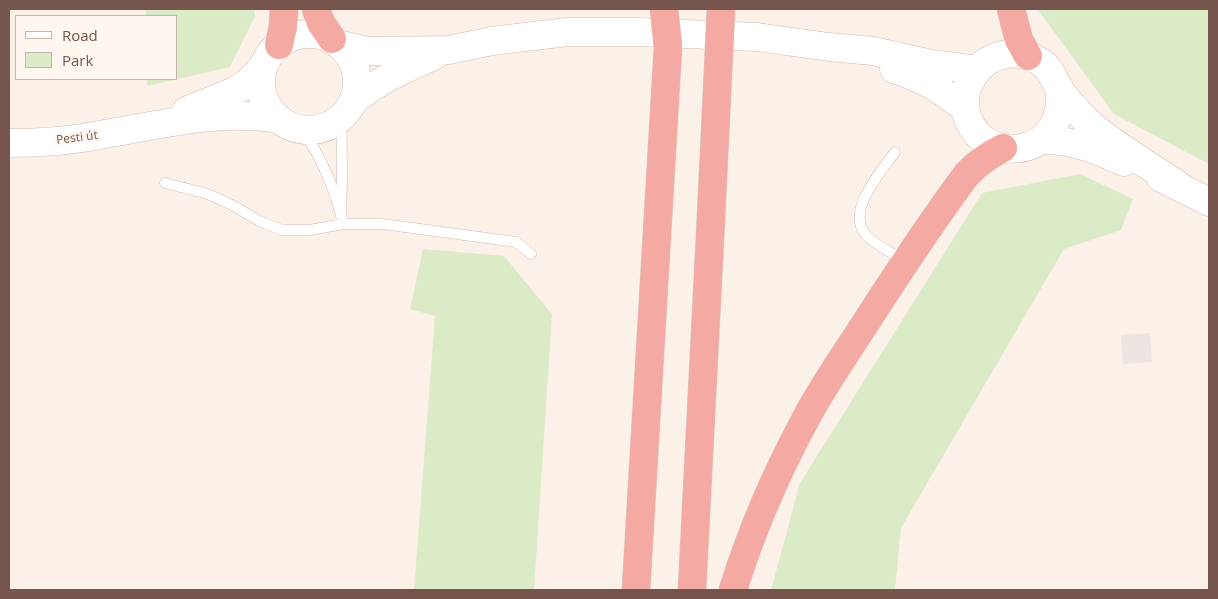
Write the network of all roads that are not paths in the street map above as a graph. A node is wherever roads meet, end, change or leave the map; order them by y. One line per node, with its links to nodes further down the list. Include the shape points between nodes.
1 (284, 9): 11 (highway, via 283,27)
2 (316, 9): 7 (highway, via 321,23)
3 (664, 9): 9 (highway, bridge)
4 (669, 9): 9 (highway, bridge)
5 (721, 9): 31 (highway, bridge)
6 (1011, 9): 12 (highway, via 1019,40)
7 (336, 42): 10 (main road, via 368,51); 11 (main road, via 319,35 296,36); 15 (main road, via 348,53 358,80 357,91)
8 (829, 46): 10 (main road, via 757,36 603,31 492,41); 13 (main road); 16 (main road, via 927,82)
9 (668, 47): 30 (highway)
10 (449, 50): 15 (main road, via 386,77 371,86)
11 (271, 56): 17 (main road, via 261,85 269,108); 18 (main road, via 247,83 235,91)
12 (1028, 56): 13 (main road, via 1000,55); 14 (main road, via 1042,63 1054,75)
13 (976, 70): 16 (main road, via 965,96)
14 (1060, 90): 20 (main road, via 1058,118); 25 (main road, via 1091,124)
15 (348, 109): 19 (main road, via 327,127); 27 (lane)
16 (966, 110): 22 (main road, via 979,135)
17 (278, 119): 18 (main road, via 240,115); 19 (main road)
18 (145, 127): 21 (main road, Pesti út, via 66,140)
19 (303, 130): 27 (lane, via 319,157)
20 (1041, 140): 22 (main road, via 1016,149); 25 (main road, via 1077,143)
21 (9, 143)
22 (1003, 148): 29 (highway, via 979,161 967,174)
23 (894, 152): 29 (lane, via 862,202 860,219 862,230 871,240)
24 (165, 183): 27 (lane, via 208,194 282,230 310,230)
25 (1178, 185): 26 (main road)
26 (1209, 202)
27 (342, 219): 28 (lane, via 516,242)
28 (531, 254)
29 (906, 262): 32 (highway, via 804,420 757,520)
30 (636, 590)
31 (692, 590)
32 (733, 590)

